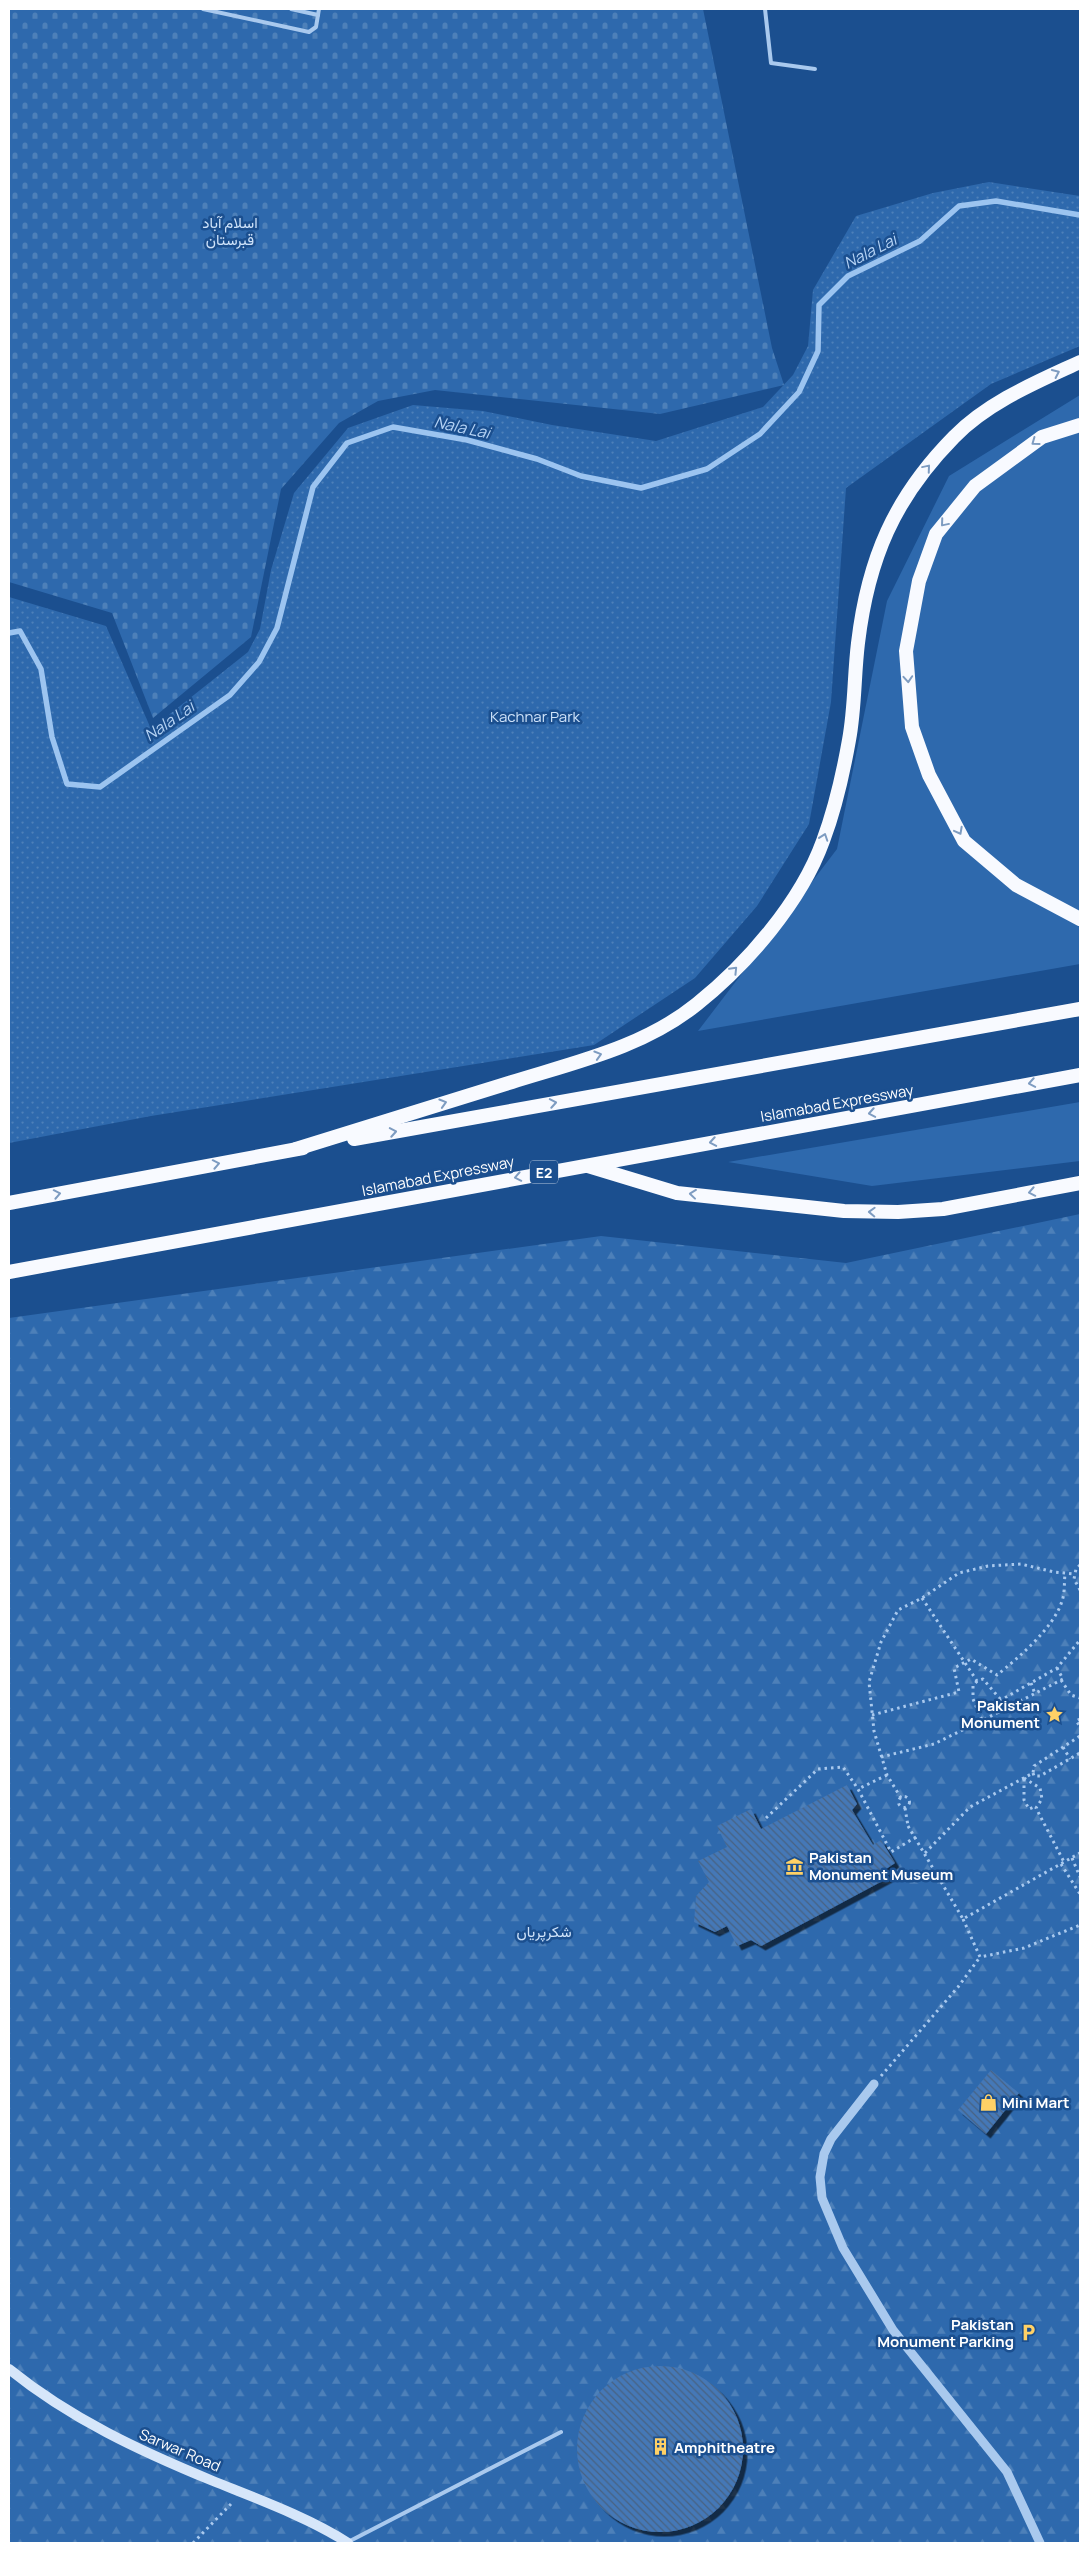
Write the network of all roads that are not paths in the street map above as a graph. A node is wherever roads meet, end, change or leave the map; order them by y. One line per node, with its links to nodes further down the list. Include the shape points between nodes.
1 (204, 9): 5 (lane, via 309,32 316,27)
2 (290, 9): 5 (lane)
3 (319, 9): 5 (lane)
4 (765, 9): 6 (lane, via 771,63)
5 (318, 15)
6 (815, 69)
7 (1080, 362): 12 (highway, one-way to 7, via 628,1046 696,1005 726,978 790,905 823,842 849,740 858,646 870,572 899,507 938,455 977,418 1014,395)
8 (1080, 425): 9 (highway, one-way to 9, via 1042,437 975,486 936,534 919,581 906,651 912,728 929,775 964,841 1016,886)
9 (1080, 919)
10 (1080, 1010): 12 (highway, one-way to 10)
11 (1080, 1075): 13 (highway, Islamabad Expressway / E2, one-way to 13)
12 (296, 1149): 15 (highway, one-way to 12)
13 (584, 1165): 14 (highway, one-way to 13, via 944,1208 898,1212 844,1211 676,1193); 16 (highway, Islamabad Expressway / E2, one-way to 16)
14 (1080, 1182)
15 (9, 1203)
16 (9, 1272)
17 (874, 2084): 21 (street, via 831,2139 824,2154 820,2177 822,2198 843,2248 893,2330 1007,2472)
18 (9, 2370): 20 (main road, Sarwar Road, via 56,2404 132,2446 241,2492)
19 (561, 2432): 20 (lane)
20 (347, 2543)
21 (1040, 2543)

